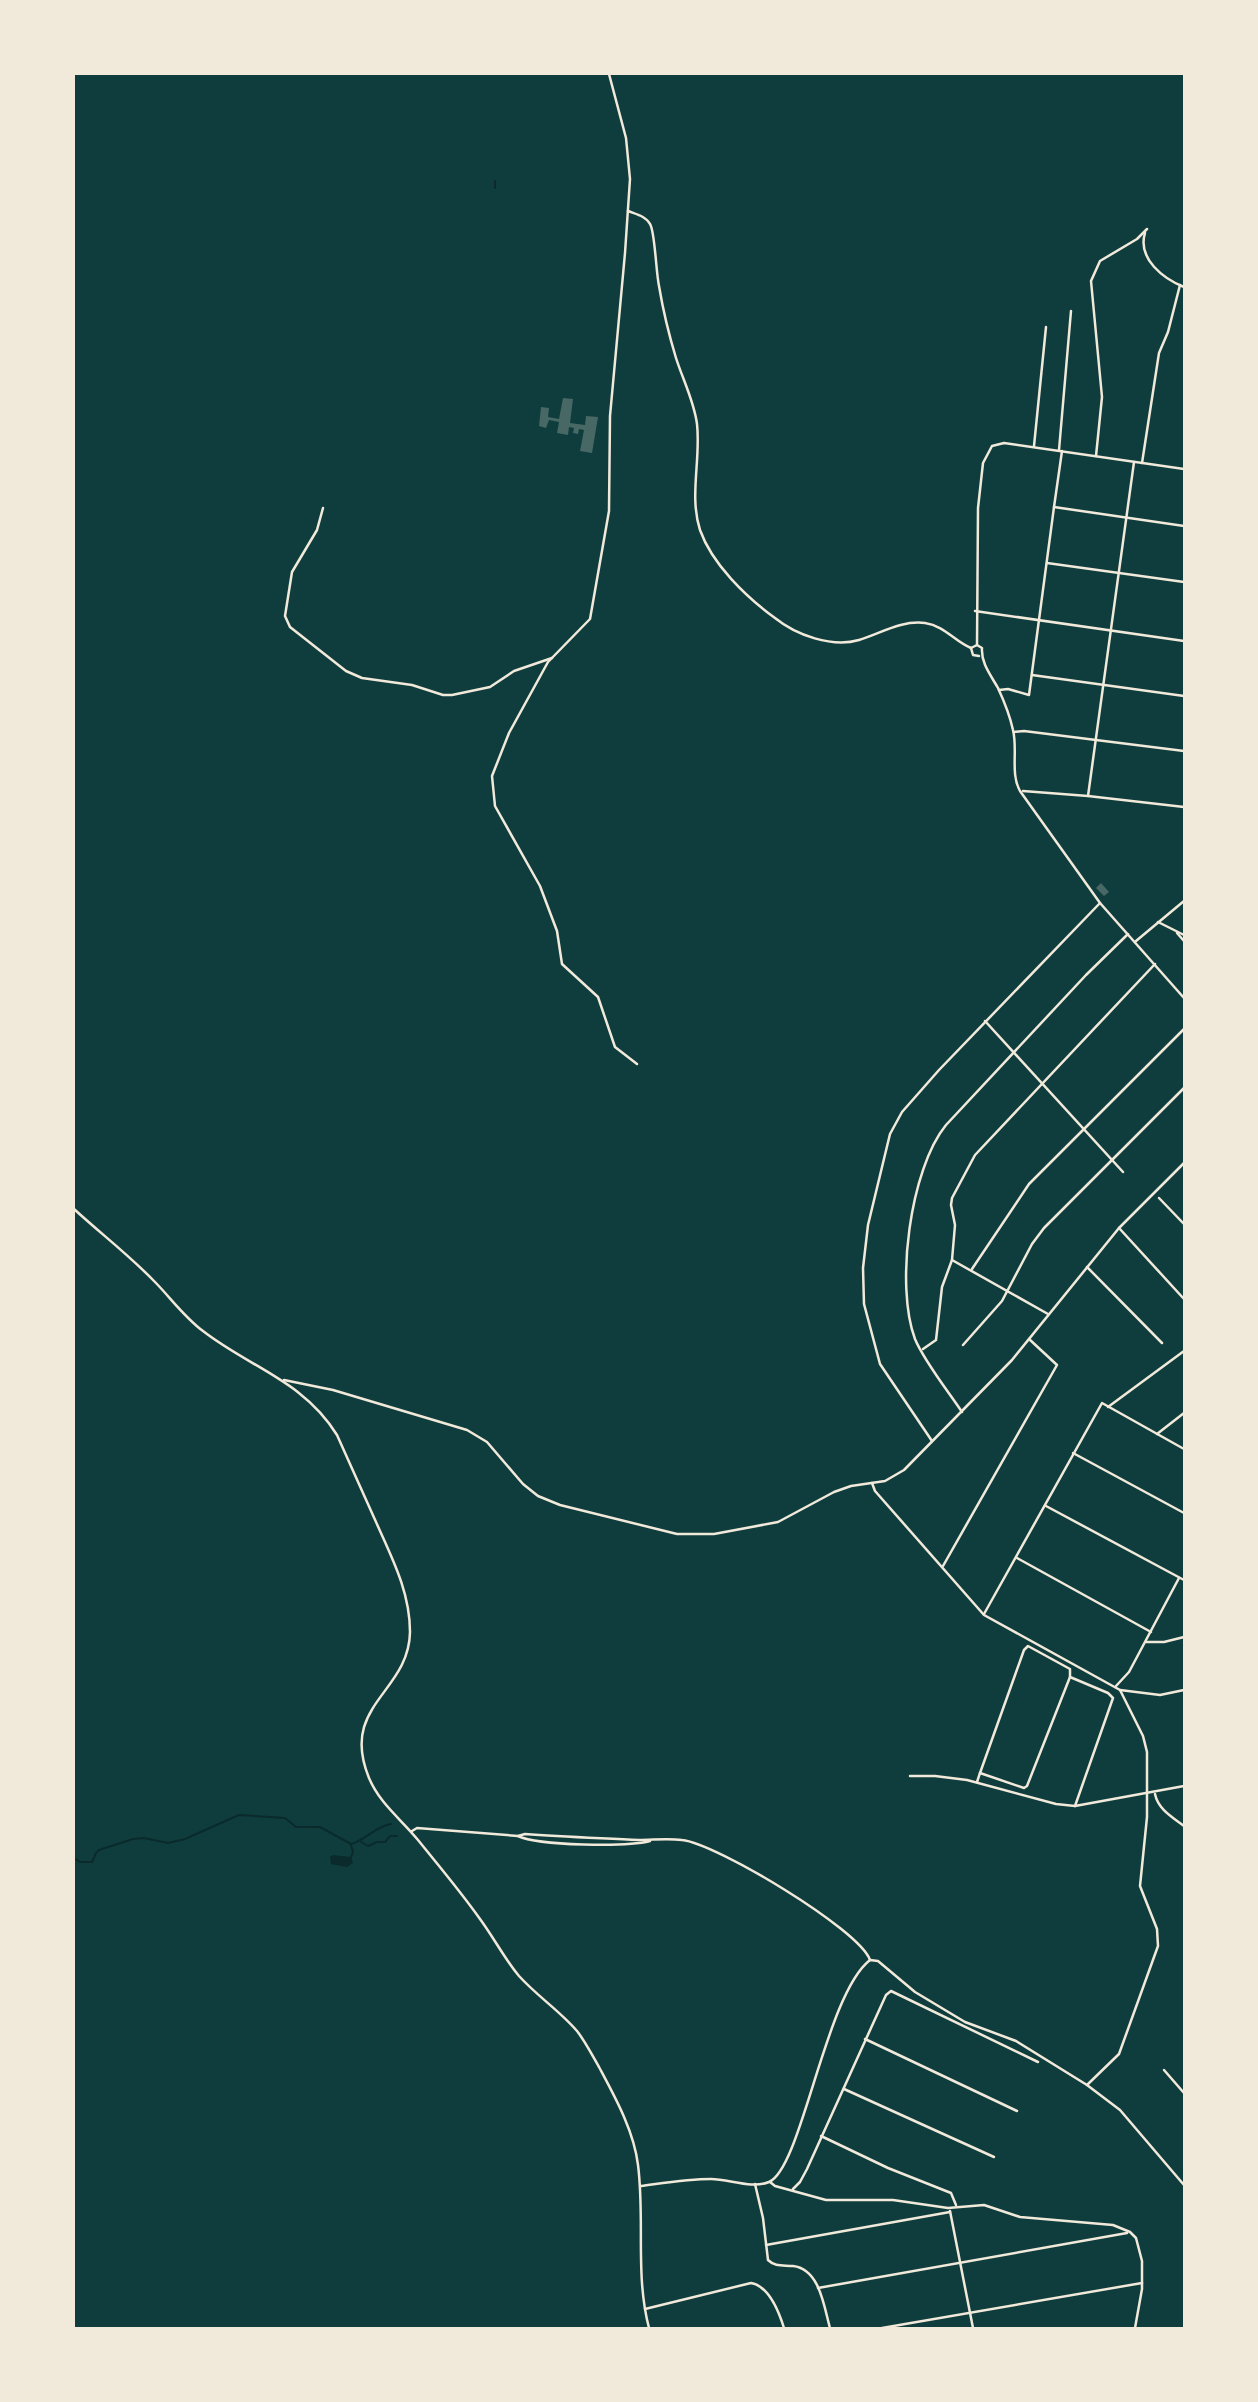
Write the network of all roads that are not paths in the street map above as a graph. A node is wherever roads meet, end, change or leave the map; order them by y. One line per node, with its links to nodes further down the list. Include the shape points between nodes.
1 (609, 74): 2 (street, via 628,148)
2 (628, 211): 24 (street, via 646,219 653,230 659,288 696,418 698,519 705,540 722,565 776,619 815,637 847,642 899,625 921,623 941,627); 26 (street, via 610,409 609,511 590,619)
3 (1182, 286): 8 (street, via 1169,281 1151,263 1144,246 1147,229 1100,261 1091,281 1102,397); 10 (street, via 1159,353)
4 (1071, 311): 7 (street)
5 (1046, 327): 6 (street)
6 (1034, 447): 7 (street); 19 (street, via 1004,443 992,446 986,455 978,508)
7 (1060, 451): 8 (street); 12 (street)
8 (1096, 456): 9 (street)
9 (1134, 462): 10 (street); 14 (street)
10 (1142, 463): 11 (street)
11 (1185, 468)
12 (1054, 507): 14 (street); 16 (street)
13 (323, 508): 26 (street, via 317,530 292,572 285,615 290,627 346,671 452,695 492,686 514,671)
14 (1126, 517): 15 (street); 17 (street)
15 (1185, 526)
16 (1047, 563): 17 (street); 20 (street)
17 (1118, 573): 18 (street); 21 (street)
18 (1185, 582)
19 (975, 611): 20 (street); 23 (street)
20 (1038, 619): 21 (street); 27 (street)
21 (1110, 629): 22 (street); 28 (street)
22 (1185, 640)
23 (977, 645): 24 (street); 25 (street, via 982,648)
24 (971, 649): 25 (street, via 973,655)
25 (980, 655): 29 (street)
26 (552, 657): 50 (street, via 509,733 492,776 495,806 540,886 557,931 562,964 598,997 615,1047)
27 (1032, 676): 28 (street); 29 (street, via 1028,696)
28 (1103, 684): 30 (street); 32 (street)
29 (999, 690): 31 (street)
30 (1185, 696)
31 (1014, 732): 32 (street); 34 (street)
32 (1095, 741): 33 (street); 35 (street)
33 (1185, 751)
34 (1020, 791): 35 (street); 38 (street)
35 (1088, 796): 36 (street)
36 (1185, 807)
37 (1185, 901): 39 (street)
38 (1100, 903): 41 (street); 47 (street)
39 (1158, 922): 40 (street); 43 (street)
40 (1176, 931): 42 (street); 44 (street)
41 (1128, 934): 43 (street); 49 (street)
42 (1185, 935)
43 (1135, 941): 45 (street)
44 (1185, 941)
45 (1155, 964): 46 (street); 51 (street)
46 (1185, 998)
47 (985, 1021): 49 (street); 77 (street, via 895,1123 873,1203 863,1268 864,1304 880,1364)
48 (1185, 1029): 53 (street)
49 (1015, 1052): 51 (street); 70 (street, via 939,1133 922,1169 905,1280 913,1332)
50 (637, 1064)
51 (1043, 1083): 53 (street); 61 (street, via 968,1164 951,1203 955,1225)
52 (1185, 1088): 54 (street)
53 (1085, 1130): 54 (street); 63 (street, via 1029,1184)
54 (1112, 1161): 56 (street); 64 (street, via 1044,1228)
55 (1185, 1163): 60 (street)
56 (1123, 1172)
57 (1159, 1198): 59 (street)
58 (74, 1209): 72 (street, via 140,1267 200,1329)
59 (1185, 1224)
60 (1119, 1228): 62 (street); 65 (street)
61 (951, 1260): 63 (street); 70 (street, via 942,1287 936,1340)
62 (1087, 1267): 66 (street); 68 (street)
63 (971, 1270): 64 (street)
64 (1006, 1293): 66 (street); 69 (street)
65 (1185, 1299)
66 (1048, 1314): 67 (street)
67 (1029, 1339): 74 (street); 84 (street, via 1057,1365)
68 (1162, 1343)
69 (963, 1345)
70 (921, 1350): 74 (street)
71 (1185, 1351): 73 (street)
72 (284, 1380): 80 (street, via 467,1430 487,1442 538,1496 668,1533 705,1535 768,1525 842,1489); 105 (street, via 324,1415 337,1435 406,1594 408,1645 398,1670 363,1724 362,1748 376,1793)
73 (1108, 1407): 76 (street); 79 (street, via 1102,1403)
74 (962, 1412): 77 (street)
75 (1185, 1413): 76 (street)
76 (1157, 1434): 78 (street)
77 (932, 1441): 80 (street, via 895,1477)
78 (1185, 1449)
79 (1073, 1453): 81 (street); 82 (street)
80 (872, 1483): 84 (street)
81 (1046, 1506): 83 (street); 85 (street)
82 (1184, 1513)
83 (1017, 1558): 87 (street); 88 (street)
84 (943, 1567): 87 (street)
85 (1180, 1577): 86 (street); 88 (street)
86 (1185, 1580)
87 (984, 1615): 91 (street)
88 (1151, 1632): 90 (street)
89 (1185, 1637): 90 (street)
90 (1145, 1642): 94 (street)
91 (1086, 1671): 93 (street); 94 (street)
92 (1070, 1677): 93 (street); 97 (street, via 1027,1786); 97 (street, via 1070,1670 1052,1658 1028,1646 1024,1650)
93 (1080, 1682): 103 (street, via 1113,1698)
94 (1116, 1686): 95 (street)
95 (1120, 1690): 96 (street, via 1160,1695); 102 (street, via 1145,1741)
96 (1185, 1690)
97 (980, 1773): 99 (street)
98 (910, 1776): 99 (street)
99 (977, 1782): 103 (street)
100 (1185, 1786): 101 (street)
101 (1154, 1793): 102 (street); 104 (street, via 1156,1802)
102 (1148, 1794): 103 (street); 110 (street, via 1139,1886 1157,1929 1158,1946 1119,2054)
103 (1075, 1806)
104 (1185, 1826)
105 (411, 1832): 106 (street, via 426,1828 519,1836 684,1840 734,1860 818,1912 866,1951); 119 (street, via 511,1966 582,2038 628,2127)
106 (870, 1960): 110 (street, via 878,1961 915,1992 965,2022 1016,2041); 116 (street, via 839,2011 789,2160)
107 (865, 2039): 108 (street, via 891,1991); 111 (street); 113 (street)
108 (1038, 2062)
109 (1164, 2070): 112 (street)
110 (1087, 2085): 118 (street, via 1119,2110)
111 (843, 2088): 114 (street); 115 (street)
112 (1185, 2093)
113 (1017, 2111)
114 (821, 2136): 120 (street); 121 (street, via 951,2193)
115 (994, 2157)
116 (770, 2182): 117 (street); 120 (street)
117 (755, 2184): 119 (street, via 712,2179); 124 (street)
118 (1185, 2185)
119 (640, 2186): 128 (street)
120 (792, 2190): 122 (street, via 817,2199 892,2200)
121 (956, 2206): 122 (street); 123 (street, via 984,2205 1020,2217 1113,2225)
122 (949, 2210): 124 (street); 125 (street)
123 (1130, 2232): 125 (street); 126 (street, via 1142,2261)
124 (766, 2245): 127 (street, via 770,2263 806,2270)
125 (960, 2262): 127 (street); 129 (street)
126 (1142, 2283): 129 (street); 135 (street)
127 (818, 2288): 132 (street)
128 (644, 2309): 130 (street); 131 (street, via 755,2283 765,2291)
129 (970, 2313): 133 (street); 134 (street)
130 (649, 2329)
131 (784, 2329)
132 (830, 2329)
133 (882, 2329)
134 (973, 2329)
135 (1135, 2329)

